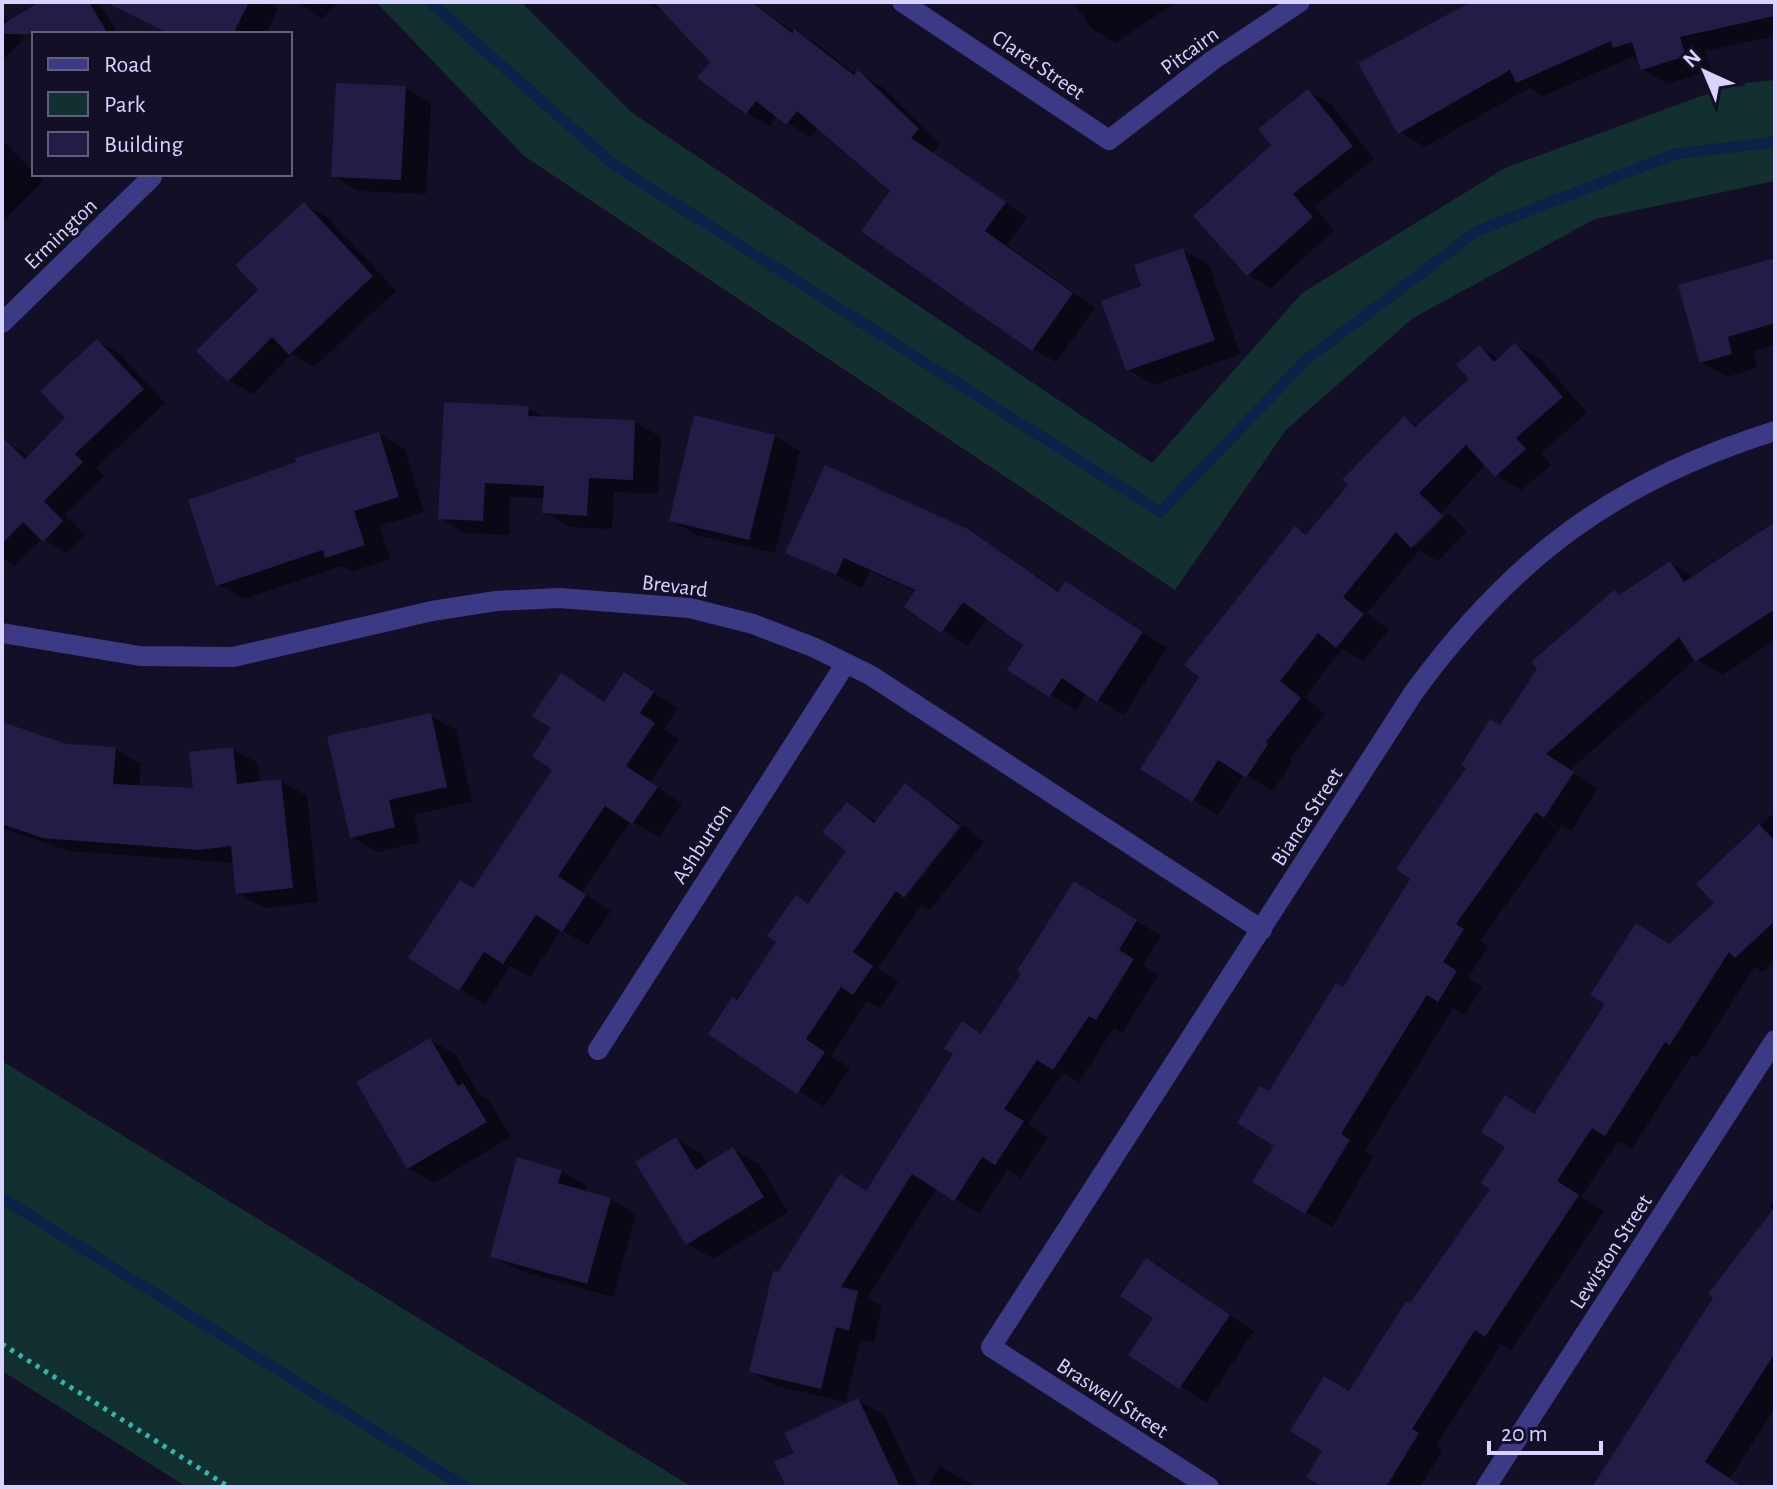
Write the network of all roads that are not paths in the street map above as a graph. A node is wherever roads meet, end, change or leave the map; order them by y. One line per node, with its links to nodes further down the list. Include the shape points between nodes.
1 (902, 2): 3 (street, Claret Street)
2 (1300, 2): 3 (street, Pitcairn)
3 (1109, 140)
4 (152, 177): 5 (street, Ermington)
5 (2, 323)
6 (1775, 431): 9 (street, Bianca Street, via 1653,478 1545,548 1496,592 1414,692)
7 (2, 633): 8 (street, Brevard, via 140,656 233,657 432,611 559,598 690,608 753,624)
8 (846, 663): 9 (street, Brevard); 11 (street, Ashburton)
9 (1262, 930): 12 (street, Bianca Street)
10 (1775, 1040): 14 (street, Lewiston Street)
11 (598, 1050)
12 (991, 1347): 13 (street, Braswell Street)
13 (1209, 1487)
14 (1486, 1487)

